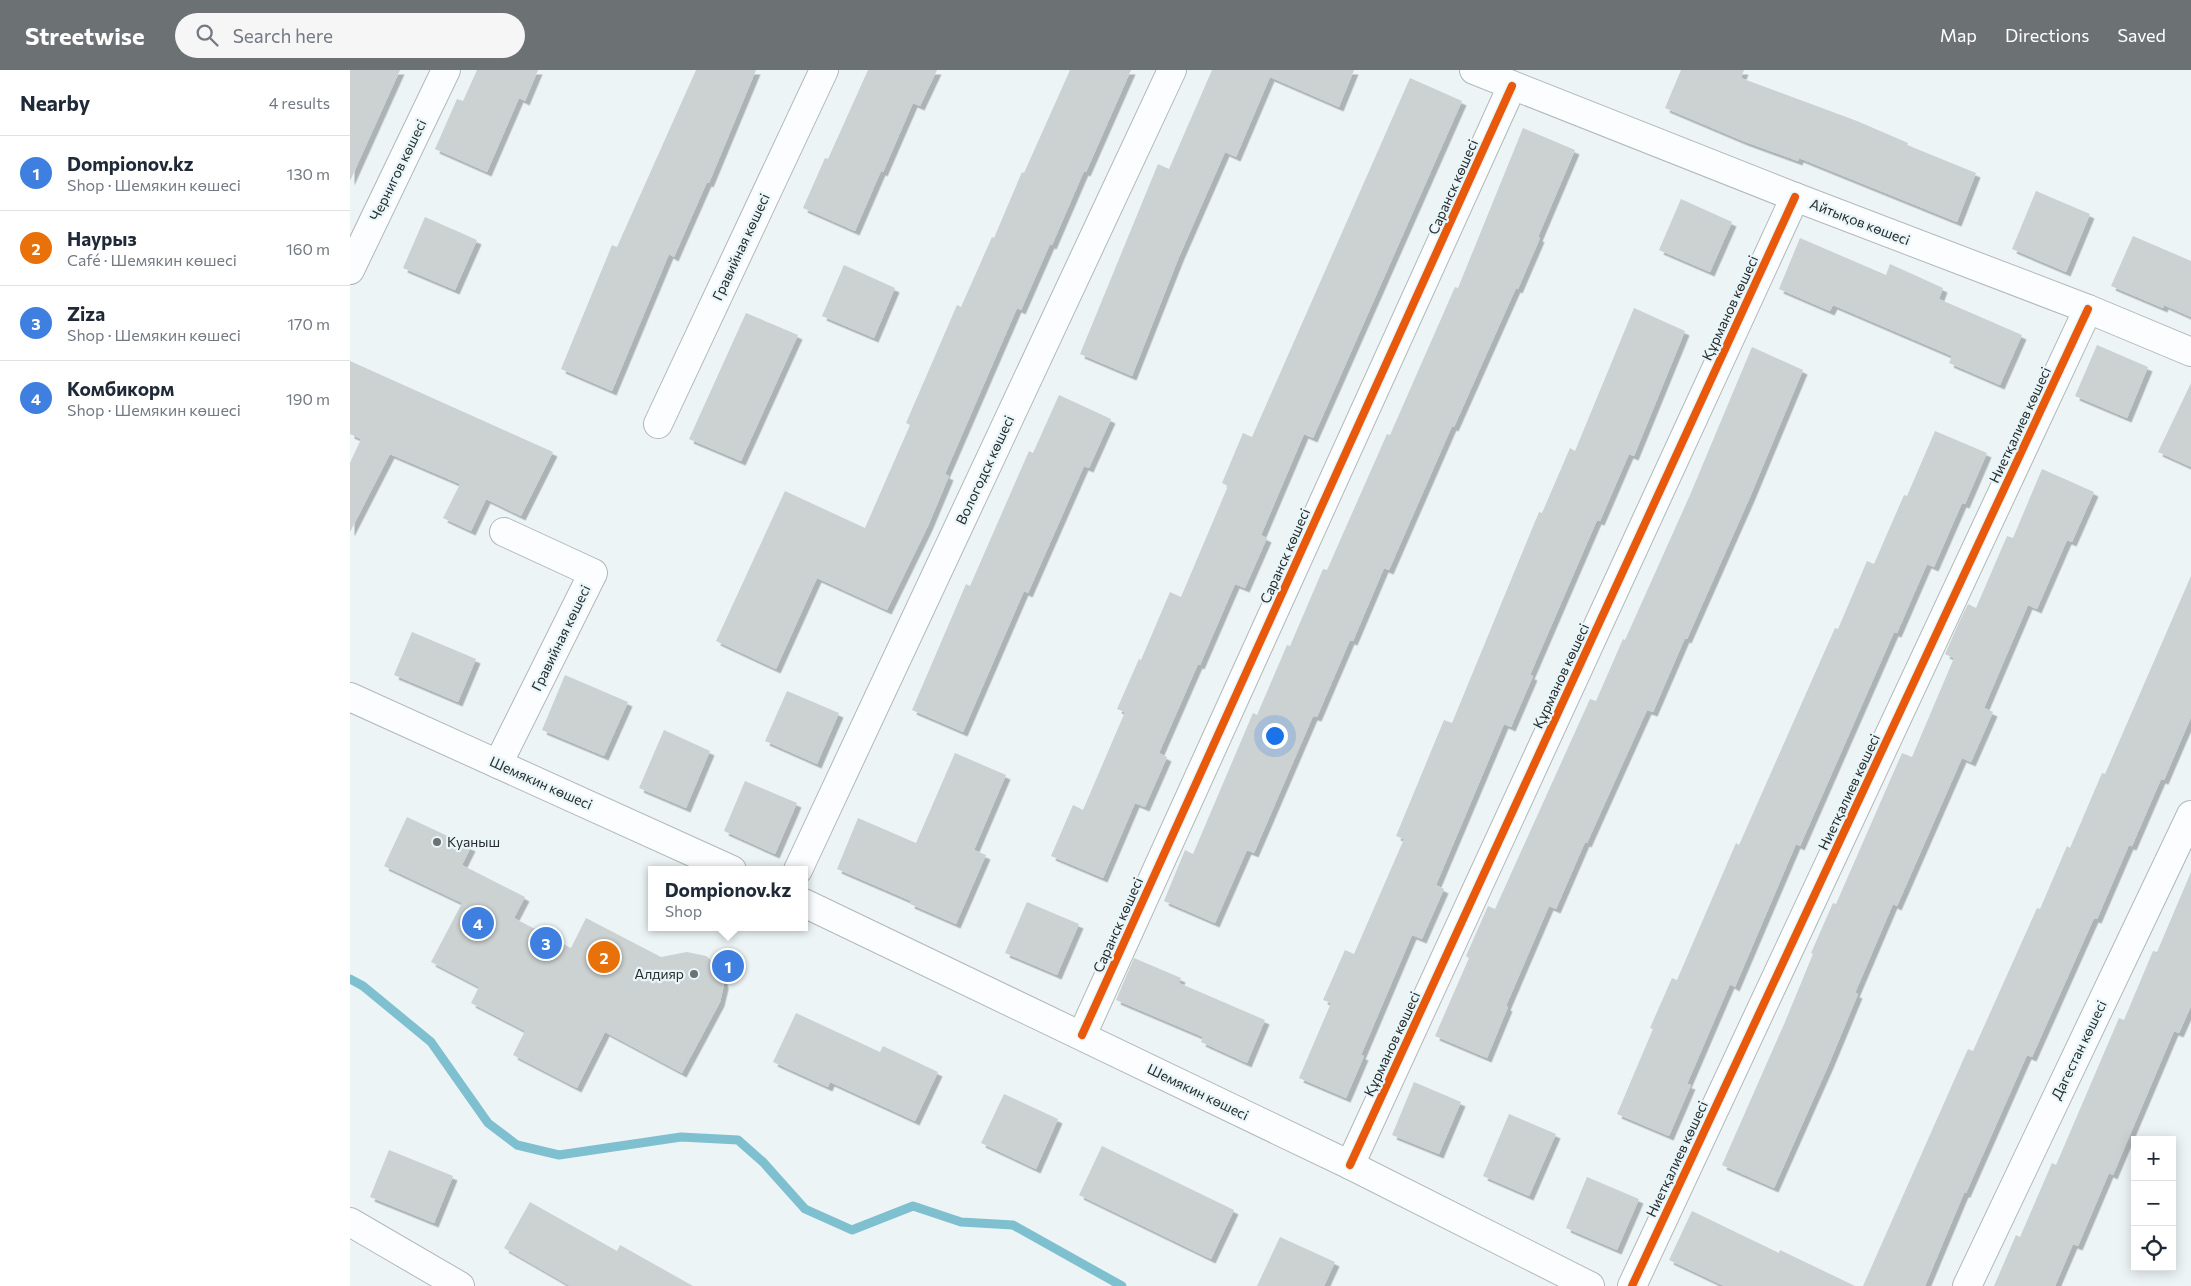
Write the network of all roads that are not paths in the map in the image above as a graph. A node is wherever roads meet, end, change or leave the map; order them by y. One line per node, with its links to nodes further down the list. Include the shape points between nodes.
1 (446, 70): 7 (street, Чернигов көшесі)
2 (824, 70): 10 (street, Гравийная көшесі)
3 (1172, 70): 16 (street, Вологодск көшесі)
4 (1474, 70): 5 (street, Айтықов көшесі)
5 (1512, 86): 6 (street, Айтықов көшесі); 18 (street, Саранск көшесі)
6 (1795, 197): 8 (street, Айтықов көшесі); 19 (street, Құрманов көшесі)
7 (350, 270)
8 (2088, 309): 9 (street, Айтықов көшесі); 23 (street, Ниетқалиев көшесі)
9 (2191, 352)
10 (658, 424)
11 (504, 532): 13 (street, Гравийная көшесі, via 593,573)
12 (350, 696): 13 (street, Шемякин көшесі)
13 (498, 764): 15 (street, Шемякин көшесі)
14 (2191, 815): 24 (street, Дагестан көшесі)
15 (723, 866)
16 (800, 866)
17 (808, 905): 18 (street, Шемякин көшесі)
18 (1082, 1035): 19 (street, Шемякин көшесі)
19 (1350, 1166): 22 (street, Шемякин көшесі)
20 (350, 1222): 21 (street)
21 (460, 1286)
22 (1590, 1286)
23 (1632, 1286)
24 (1967, 1286)

